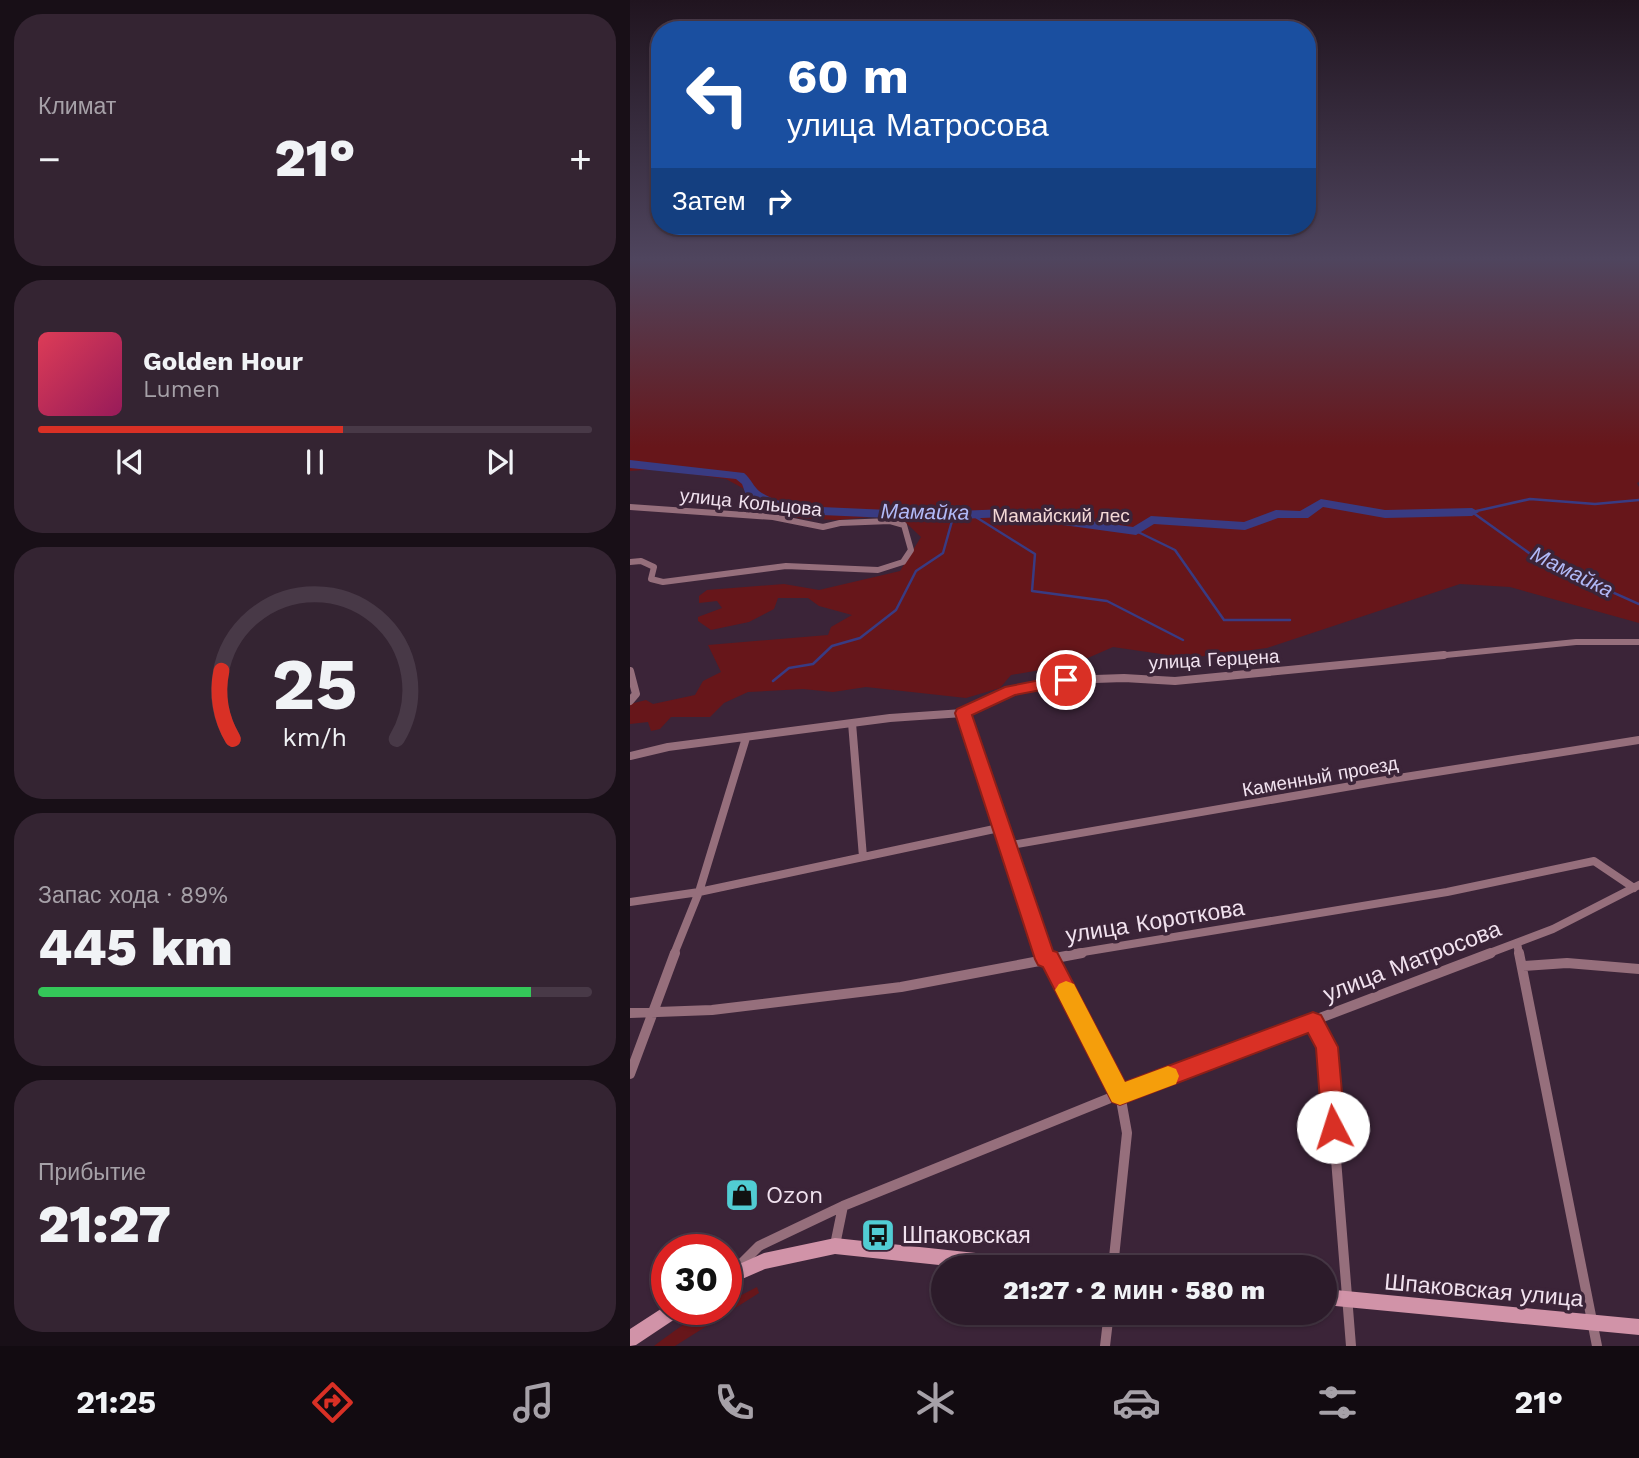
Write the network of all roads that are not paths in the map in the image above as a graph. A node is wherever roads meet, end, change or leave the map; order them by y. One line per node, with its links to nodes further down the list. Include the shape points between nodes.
1 (630, 508): 2 (street, улица Кольцова, via 773,517 823,527 890,521 904,525 911,550 903,562 877,570 786,566 663,582 650,579 654,567)
2 (630, 562)
3 (1639, 642): 6 (street, улица Герцена, via 1576,642 1175,681 1066,680 1011,691)
4 (630, 671): 5 (street, via 636,694)
5 (630, 701)
6 (963, 713): 7 (street, улица Герцена); 11 (street)
7 (852, 723): 8 (street, улица Герцена); 13 (street)
8 (746, 738): 10 (street, улица Герцена); 15 (street)
9 (1639, 740): 12 (street, Каменный проезд)
10 (630, 756)
11 (999, 828): 12 (street); 13 (street)
12 (1006, 846): 18 (street)
13 (863, 857): 15 (street)
14 (1636, 887): 17 (street, улица Матросова); 18 (street, улица Короткова, via 1594,861 1447,892)
15 (699, 892): 16 (street); 21 (street)
16 (630, 902)
17 (1517, 943): 19 (street); 23 (street, улица Матросова)
18 (1047, 959): 21 (street, улица Короткова, via 901,987 712,1010); 25 (street)
19 (1523, 966): 20 (street, via 1567,963); 34 (street)
20 (1639, 969)
21 (651, 1011): 22 (street, улица Короткова); 24 (street)
22 (630, 1013)
23 (1313, 1022): 25 (street, улица Матросова); 33 (street, via 1327,1047)
24 (630, 1074)
25 (1120, 1094): 26 (street, улица Матросова); 28 (street, via 1127,1133)
26 (843, 1206): 27 (street); 30 (street, улица Матросова, via 759,1246)
27 (835, 1246): 29 (main road); 31 (main road, via 764,1261)
28 (1114, 1255)
29 (931, 1256)
30 (742, 1263)
31 (742, 1271)
32 (1337, 1299): 33 (main road, Шпаковская улица)
33 (1347, 1300): 34 (main road, Шпаковская улица); 40 (street)
34 (1592, 1323): 37 (main road, Шпаковская улица); 41 (street)
35 (651, 1325): 38 (main road)
36 (1107, 1325): 39 (street)
37 (1639, 1327)
38 (630, 1339)
39 (1105, 1346)
40 (1351, 1346)
41 (1597, 1346)

